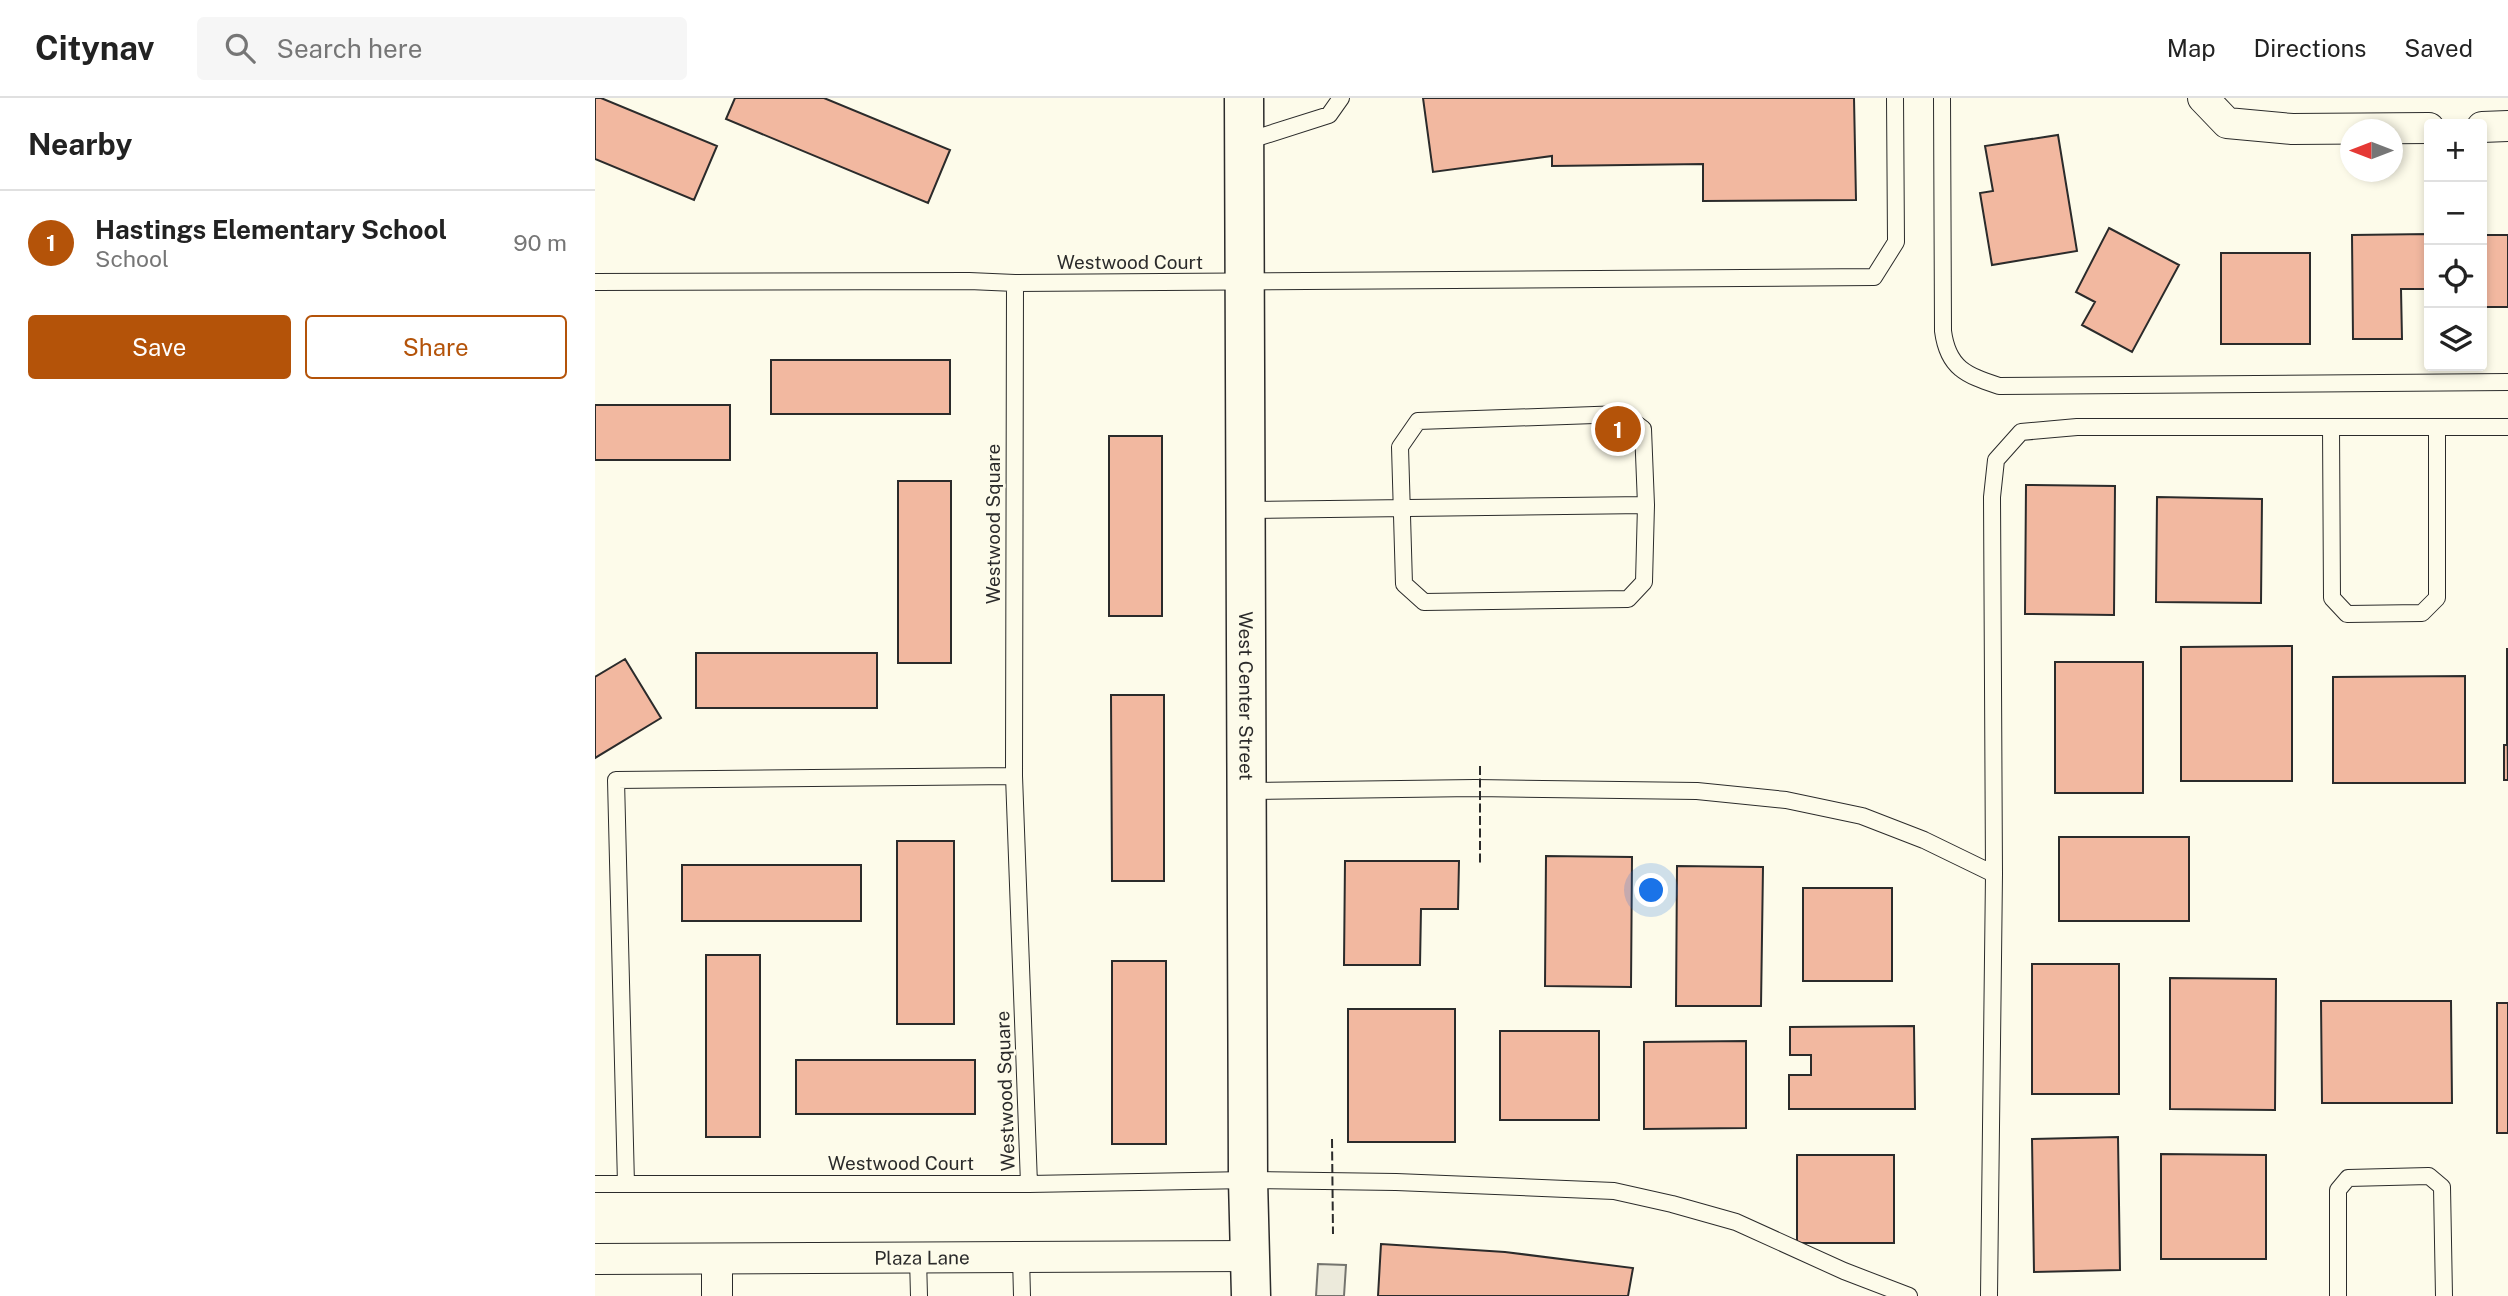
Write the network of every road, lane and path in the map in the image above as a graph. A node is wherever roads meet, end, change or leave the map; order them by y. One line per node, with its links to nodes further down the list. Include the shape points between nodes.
1 (1244, 98): 9 (street, West Center Street)
2 (1341, 98): 9 (lane, via 1329,115)
3 (1895, 98): 11 (lane, Westwood Court, via 1896,242 1874,277)
4 (1942, 98): 13 (lane, via 1943,331 1954,364 1971,376 1999,386)
5 (2203, 98): 8 (street, via 2227,123 2292,129)
6 (2508, 126): 7 (street)
7 (2487, 127)
8 (2424, 128)
9 (1244, 142): 11 (street, West Center Street)
10 (595, 282): 12 (lane)
11 (1245, 282): 12 (lane, Westwood Court); 19 (street, West Center Street)
12 (1015, 283): 20 (lane, Westwood Square)
13 (2508, 382)
14 (2331, 427): 15 (lane); 15 (lane, via 2332,598 2347,614 2421,612 2437,598); 22 (lane, via 2077,427 2021,432 1996,460 1991,497)
15 (2437, 427): 16 (lane)
16 (2508, 427)
17 (1646, 505): 18 (lane); 18 (lane, via 1643,429 1623,414 1418,421 1400,447); 18 (lane, via 1644,582 1628,599 1425,602 1404,584)
18 (1400, 508): 19 (lane)
19 (1246, 510): 21 (street, West Center Street)
20 (1014, 776): 25 (lane, via 616,780); 26 (lane, Westwood Square)
21 (1247, 791): 22 (lane, via 1697,791 1773,799 1862,816); 23 (street, West Center Street)
22 (1994, 874): 37 (lane)
23 (1248, 1180): 26 (lane, Westwood Court); 27 (street, West Center Street); 36 (lane, Westwood Court, via 1614,1191 1736,1222)
24 (595, 1184): 25 (lane, Westwood Court)
25 (626, 1184): 26 (lane, Westwood Court)
26 (1029, 1184)
27 (1249, 1256): 28 (street, Plaza Lane); 35 (street, West Center Street)
28 (1021, 1257): 29 (street, Plaza Lane); 34 (lane)
29 (918, 1258): 31 (street, Plaza Lane); 33 (lane)
30 (595, 1259): 31 (street, Plaza Lane)
31 (717, 1259): 32 (street)
32 (717, 1296)
33 (919, 1296)
34 (1022, 1296)
35 (1251, 1296)
36 (1909, 1296)
37 (1989, 1296)
38 (2338, 1296): 39 (lane, via 2337,1190 2348,1178 2429,1176 2442,1188)
39 (2444, 1296)

